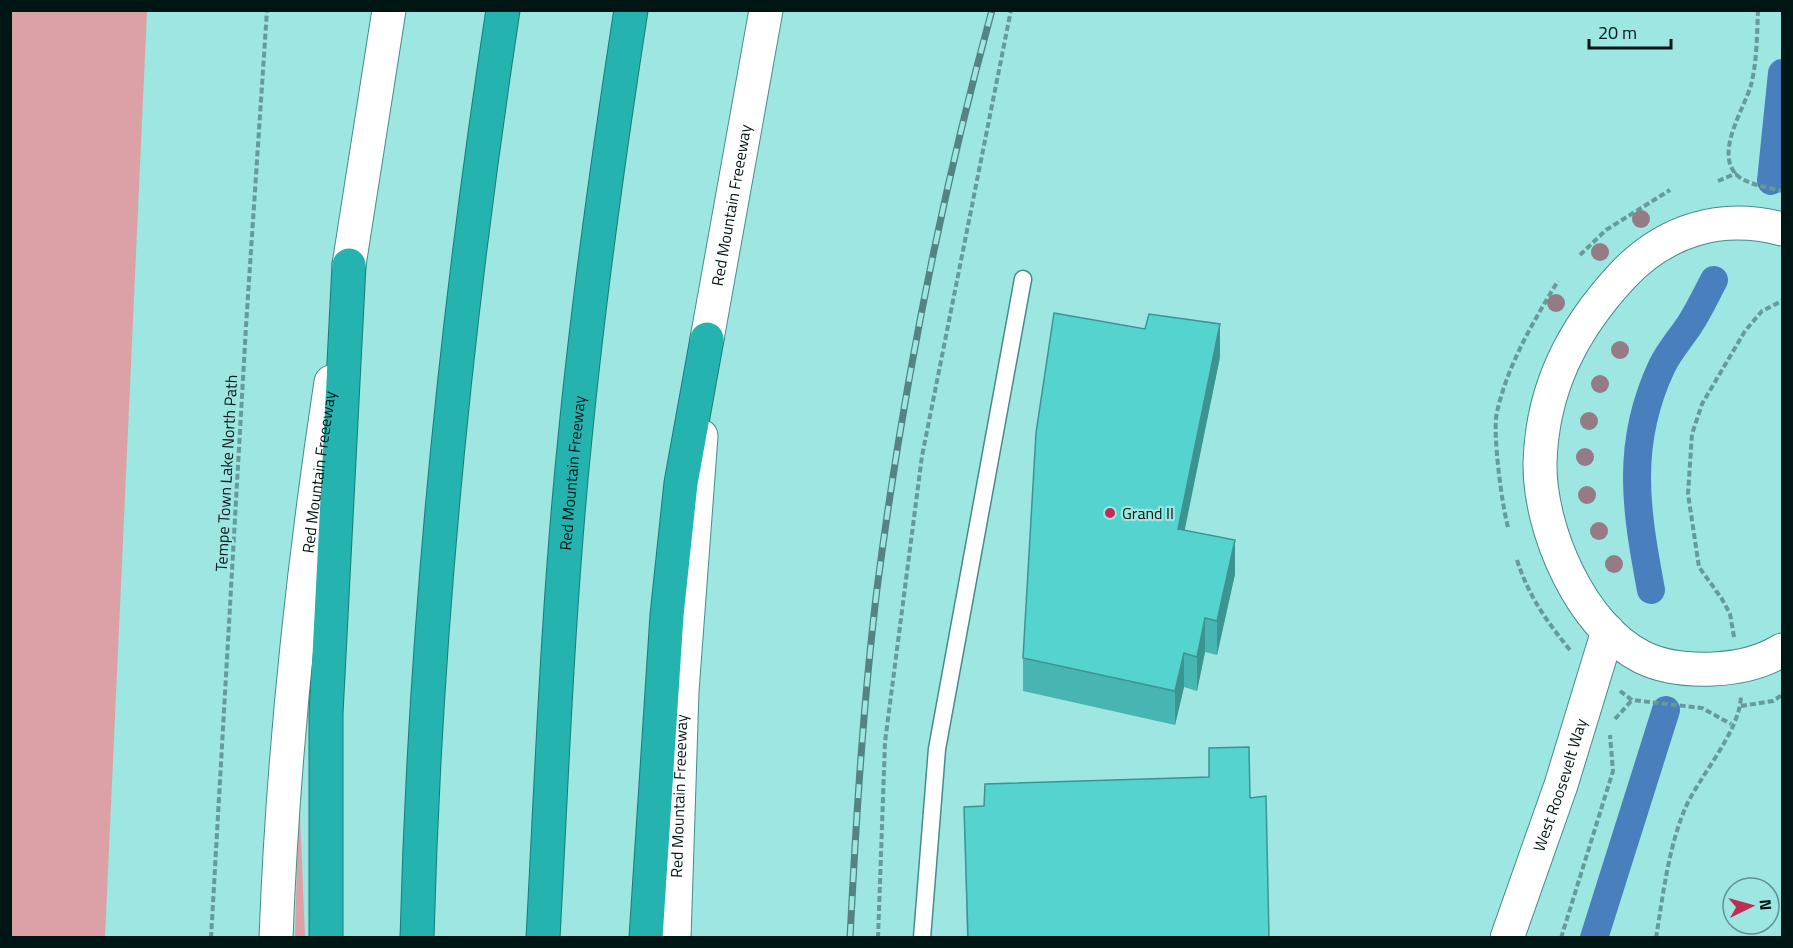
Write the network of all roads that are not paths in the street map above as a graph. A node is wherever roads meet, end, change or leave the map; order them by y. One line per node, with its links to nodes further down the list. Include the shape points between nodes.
1 (389, 10): 6 (street, Red Mountain Freeeway)
2 (503, 10): 13 (highway, via 475,206 445,475 425,742)
3 (631, 10): 14 (highway, Red Mountain Freeway, via 575,439 558,640)
4 (766, 10): 8 (street, Red Mountain Freeeway)
5 (1773, 227): 9 (street, via 1729,222 1673,235 1629,269 1607,292 1568,347 1552,389 1544,426 1540,465 1546,512 1562,564)
6 (349, 265): 11 (street, Red Mountain Freeeway, via 320,455 296,654); 12 (highway, via 326,714)
7 (1023, 279): 17 (lane, via 937,749)
8 (707, 339): 15 (highway, via 681,483 669,592); 16 (street, Red Mountain Freeeway, via 682,692)
9 (1608, 631): 10 (street, via 1655,661 1694,670 1738,667); 18 (street, West Roosevelt Way, via 1561,785)
10 (1782, 651)
11 (276, 938)
12 (326, 938)
13 (417, 938)
14 (543, 938)
15 (646, 938)
16 (674, 938)
17 (922, 938)
18 (1507, 938)

